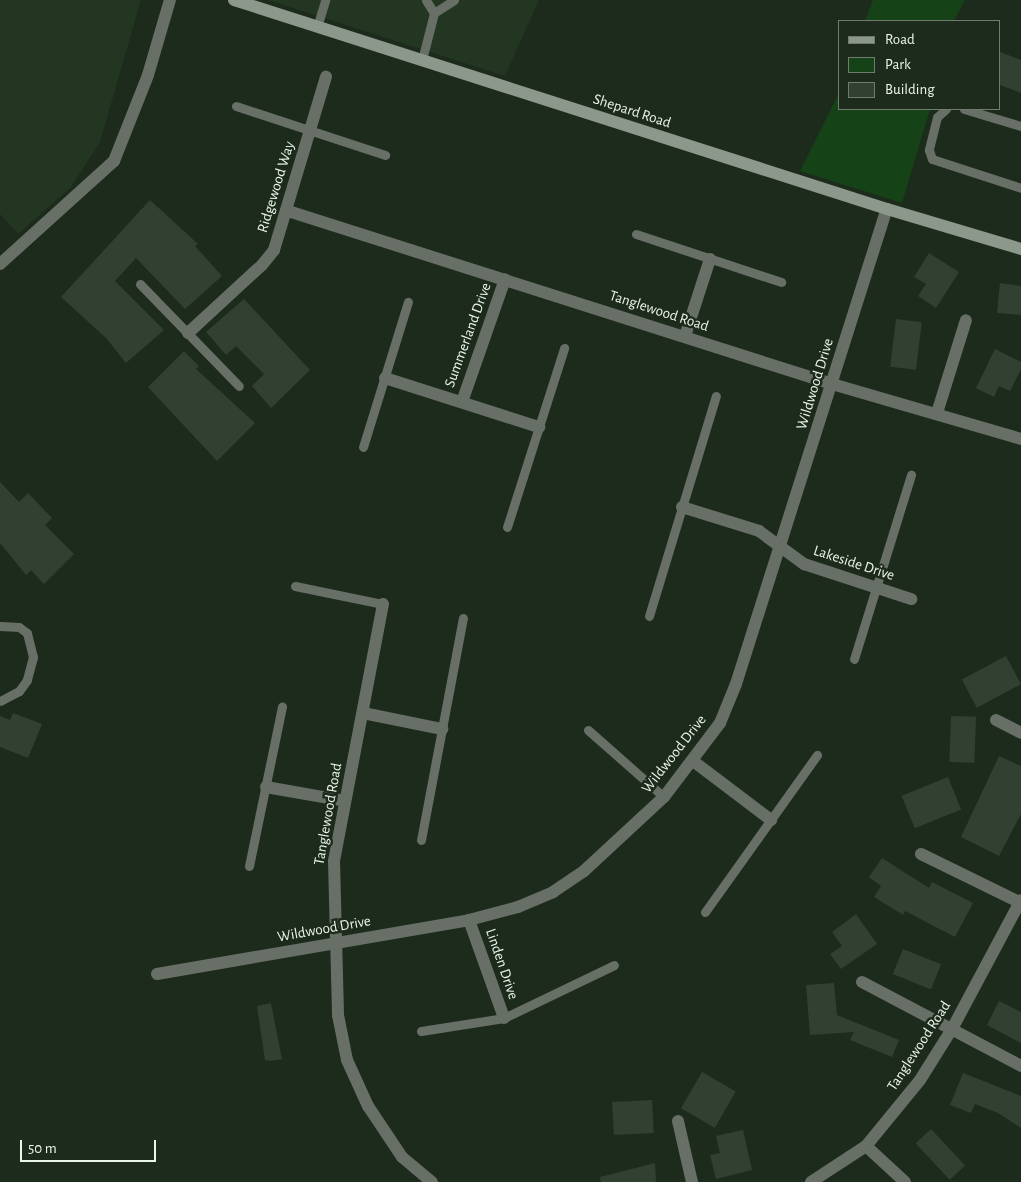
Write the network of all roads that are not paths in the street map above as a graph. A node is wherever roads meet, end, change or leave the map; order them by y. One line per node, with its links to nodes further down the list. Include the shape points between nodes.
1 (170, 0): 22 (street, via 148,75 114,161)
2 (234, 0): 7 (street, Shepard Road)
3 (324, 0): 7 (lane)
4 (426, 0): 6 (lane)
5 (454, 0): 6 (lane)
6 (434, 13): 8 (lane)
7 (317, 27): 8 (street, Shepard Road)
8 (422, 60): 17 (street, Shepard Road)
9 (326, 76): 14 (street, Ridgewood Way)
10 (236, 106): 14 (lane)
11 (945, 110): 16 (lane, via 937,117 929,150 932,158)
12 (967, 110): 13 (lane)
13 (1021, 126)
14 (311, 130): 15 (lane); 18 (street, Ridgewood Way)
15 (385, 155)
16 (1021, 188)
17 (886, 210): 20 (street, Shepard Road); 32 (street, Wildwood Drive)
18 (288, 211): 23 (street, Tanglewood Road); 28 (street, Ridgewood Way, via 274,250 262,265)
19 (636, 234): 21 (lane)
20 (1021, 249)
21 (710, 259): 24 (lane); 29 (street)
22 (0, 264)
23 (505, 278): 29 (street, Tanglewood Road); 35 (street, Summerland Drive)
24 (781, 282)
25 (140, 284): 28 (lane)
26 (408, 302): 31 (lane)
27 (966, 320): 36 (street)
28 (188, 334): 33 (lane)
29 (686, 336): 32 (street, Tanglewood Road)
30 (564, 348): 37 (lane)
31 (384, 378): 35 (street, Summerland Drive); 39 (lane)
32 (832, 384): 36 (street, Tanglewood Road); 43 (street, Wildwood Drive)
33 (239, 386)
34 (716, 396): 41 (lane)
35 (462, 402): 37 (street, Summerland Drive)
36 (937, 413): 38 (street, Tanglewood Road)
37 (539, 427): 42 (lane)
38 (1021, 439)
39 (363, 447)
40 (911, 476): 45 (lane)
41 (682, 508): 43 (street, Lakeside Drive, via 760,531); 48 (lane)
42 (507, 527)
43 (781, 548): 45 (street, Lakeside Drive, via 804,564); 60 (street, Wildwood Drive, via 720,723)
44 (295, 586): 47 (lane)
45 (876, 588): 46 (street, Lakeside Drive); 51 (lane)
46 (911, 599)
47 (383, 604): 54 (street, Tanglewood Road)
48 (649, 616)
49 (463, 618): 56 (lane)
50 (0, 626): 52 (lane, via 19,627 27,633 33,657 27,680 19,691)
51 (854, 659)
52 (0, 701)
53 (282, 706): 61 (lane)
54 (363, 713): 56 (street); 63 (street, Tanglewood Road)
55 (996, 720): 58 (street)
56 (442, 729): 65 (lane)
57 (588, 730): 62 (lane)
58 (1021, 733)
59 (817, 755): 64 (lane)
60 (693, 761): 62 (street, Wildwood Drive); 64 (street)
61 (266, 787): 63 (street); 67 (lane)
62 (664, 797): 70 (street, Wildwood Drive, via 584,871 553,892 518,907)
63 (345, 801): 71 (street, Tanglewood Road, via 334,861)
64 (771, 820): 69 (lane)
65 (421, 840)
66 (922, 854): 68 (street)
67 (249, 866)
68 (1021, 902): 76 (street, Tanglewood Road)
69 (706, 912)
70 (469, 920): 71 (street, Wildwood Drive); 75 (street, Linden Drive)
71 (336, 944): 73 (street, Wildwood Drive); 81 (street, Tanglewood Road, via 338,1015 347,1060 368,1106 402,1157)
72 (614, 965): 75 (lane)
73 (157, 974)
74 (862, 982): 76 (street)
75 (504, 1018): 77 (lane)
76 (952, 1029): 78 (street); 80 (street, Tanglewood Road, via 920,1080)
77 (421, 1031)
78 (1021, 1066)
79 (678, 1121): 82 (street)
80 (866, 1146): 83 (street, Tanglewood Road); 84 (street)
81 (432, 1182)
82 (692, 1182)
83 (811, 1182)
84 (905, 1182)

